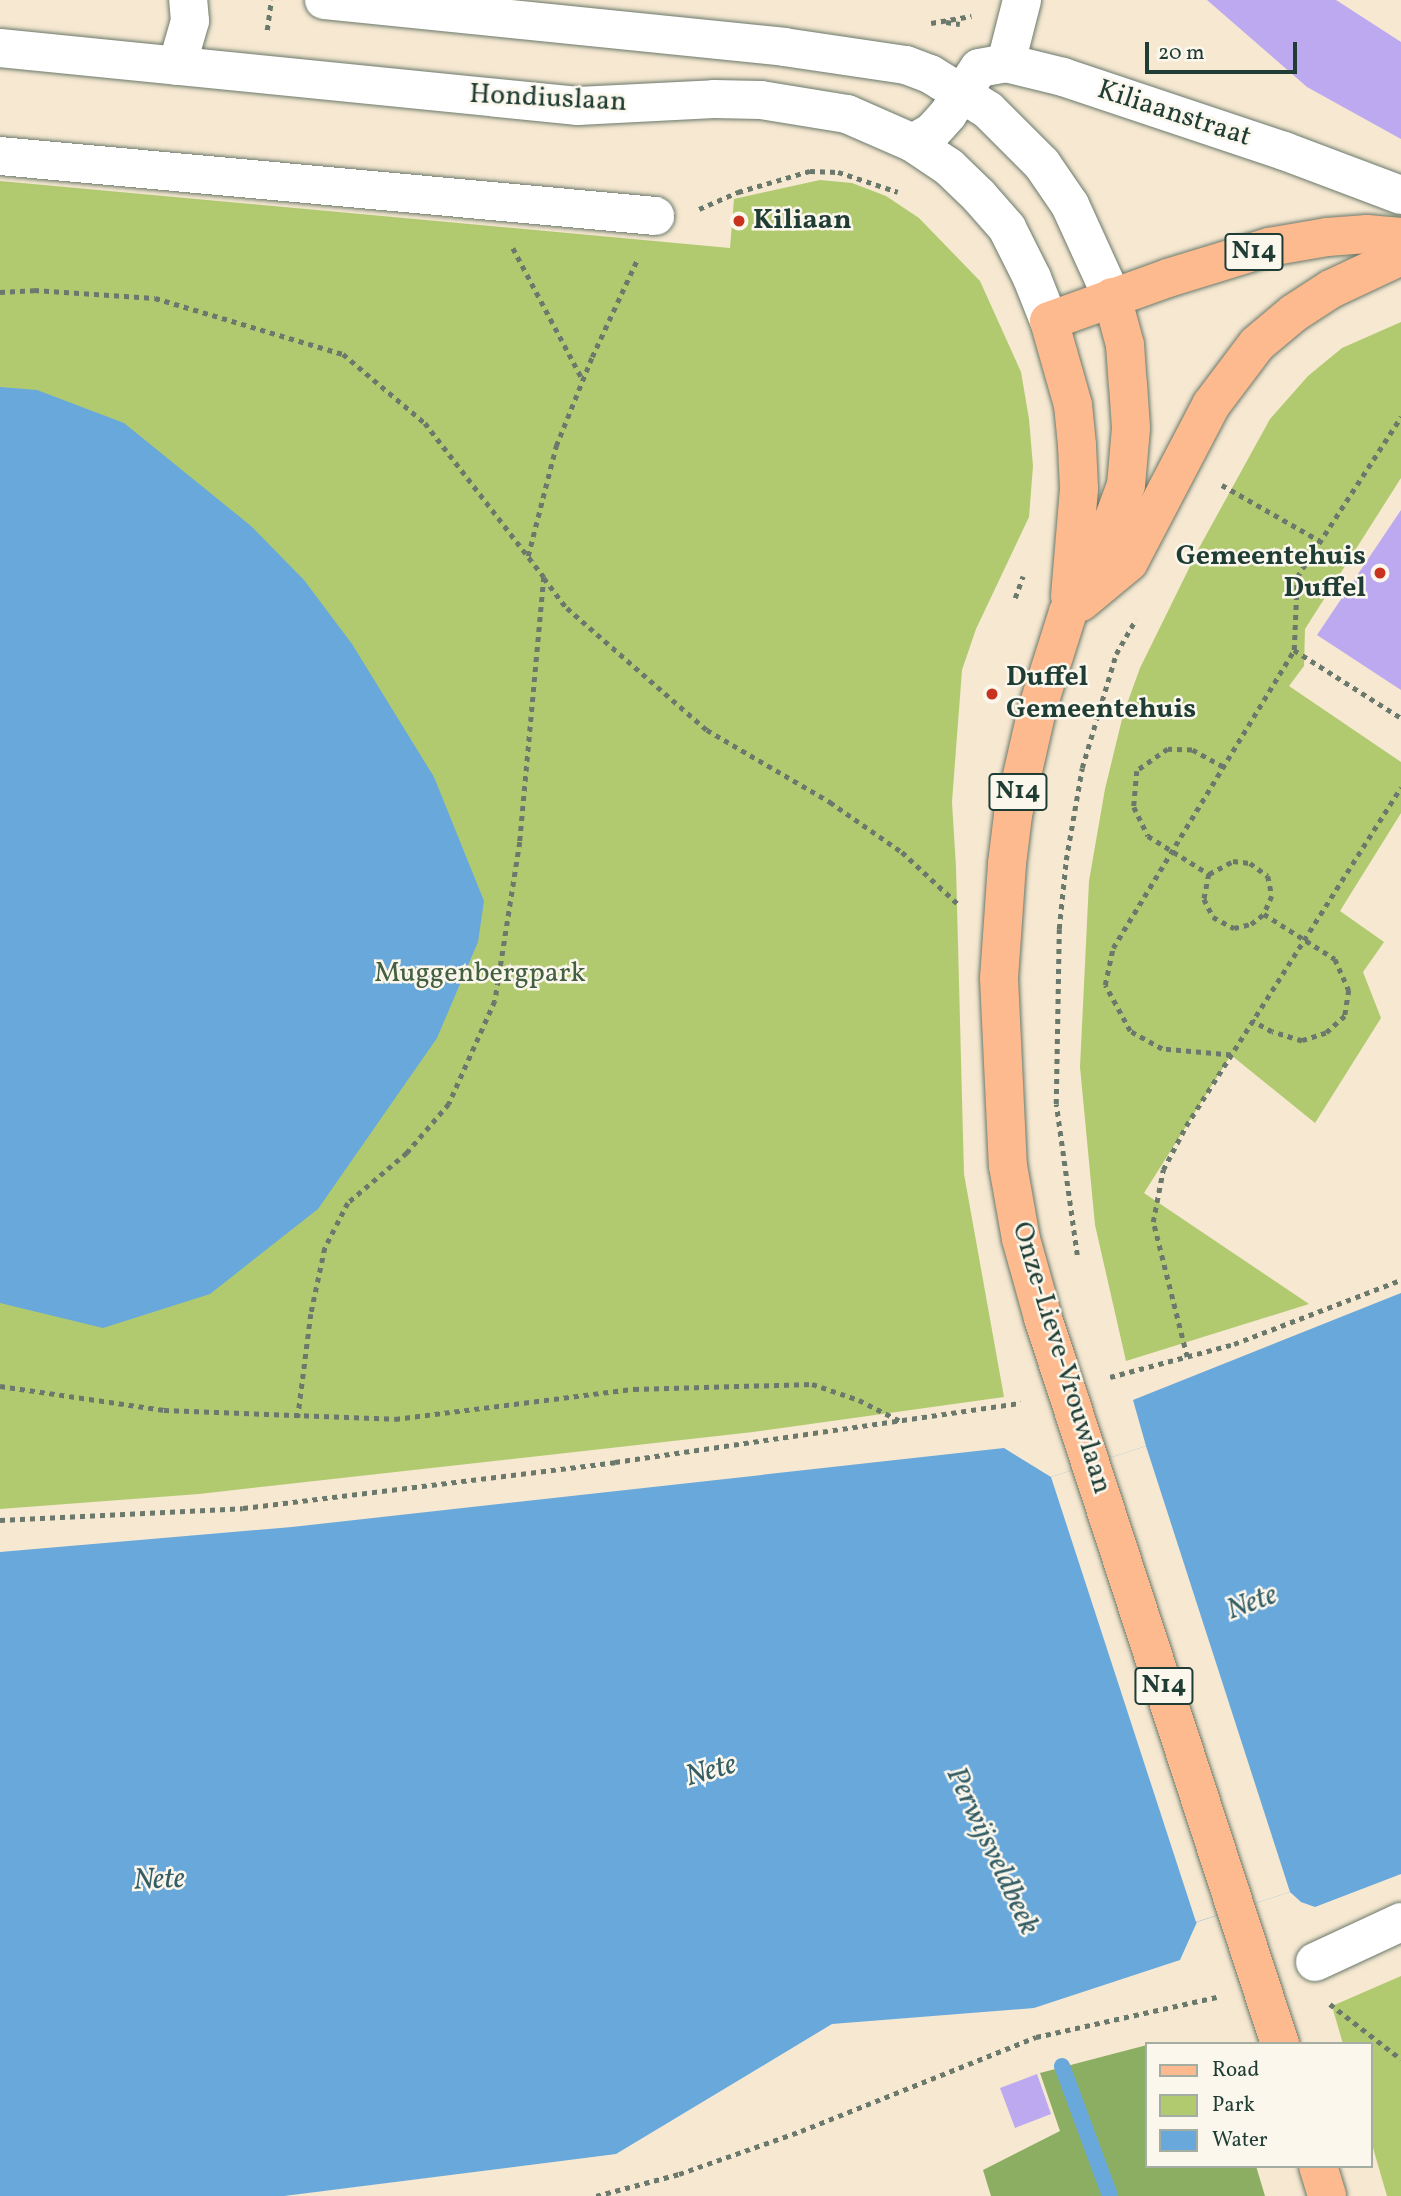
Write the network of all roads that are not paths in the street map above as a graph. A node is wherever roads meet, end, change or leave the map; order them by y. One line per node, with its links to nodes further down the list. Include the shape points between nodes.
1 (187, 0): 6 (street, via 190,21)
2 (324, 0): 7 (street, via 876,59 906,65)
3 (1022, 0): 5 (street)
4 (0, 48): 6 (street, Hondiuslaan)
5 (1006, 63): 7 (street, via 979,68); 10 (street, Kiliaanstraat, via 1026,65 1284,150)
6 (177, 66): 8 (street, Hondiuslaan, via 578,106 761,100 847,114)
7 (961, 92): 8 (street, via 932,132); 14 (street, via 988,110 1042,164 1070,205)
8 (912, 143): 15 (street, Hondiuslaan, via 949,167 1007,228)
9 (0, 156): 11 (street)
10 (1401, 195)
11 (655, 216)
12 (1401, 237): 14 (main road, N14, via 1354,235 1269,247)
13 (1401, 256): 16 (main road, N14, via 1322,295 1257,344 1210,405 1129,562)
14 (1112, 297): 15 (main road, N14); 16 (main road, N14, via 1125,345 1128,384 1131,428 1126,485 1102,550)
15 (1049, 321): 16 (main road, N14, via 1073,405 1077,445 1079,488)
16 (1068, 612): 19 (main road, Onze-Lieve-Vrouwlaan / N14, via 1022,770 1007,864 1000,943 1008,1166 1021,1239)
17 (1401, 1922): 18 (street)
18 (1320, 1979)
19 (1279, 2042)
20 (1319, 2168): 21 (main road)
21 (1327, 2196)

